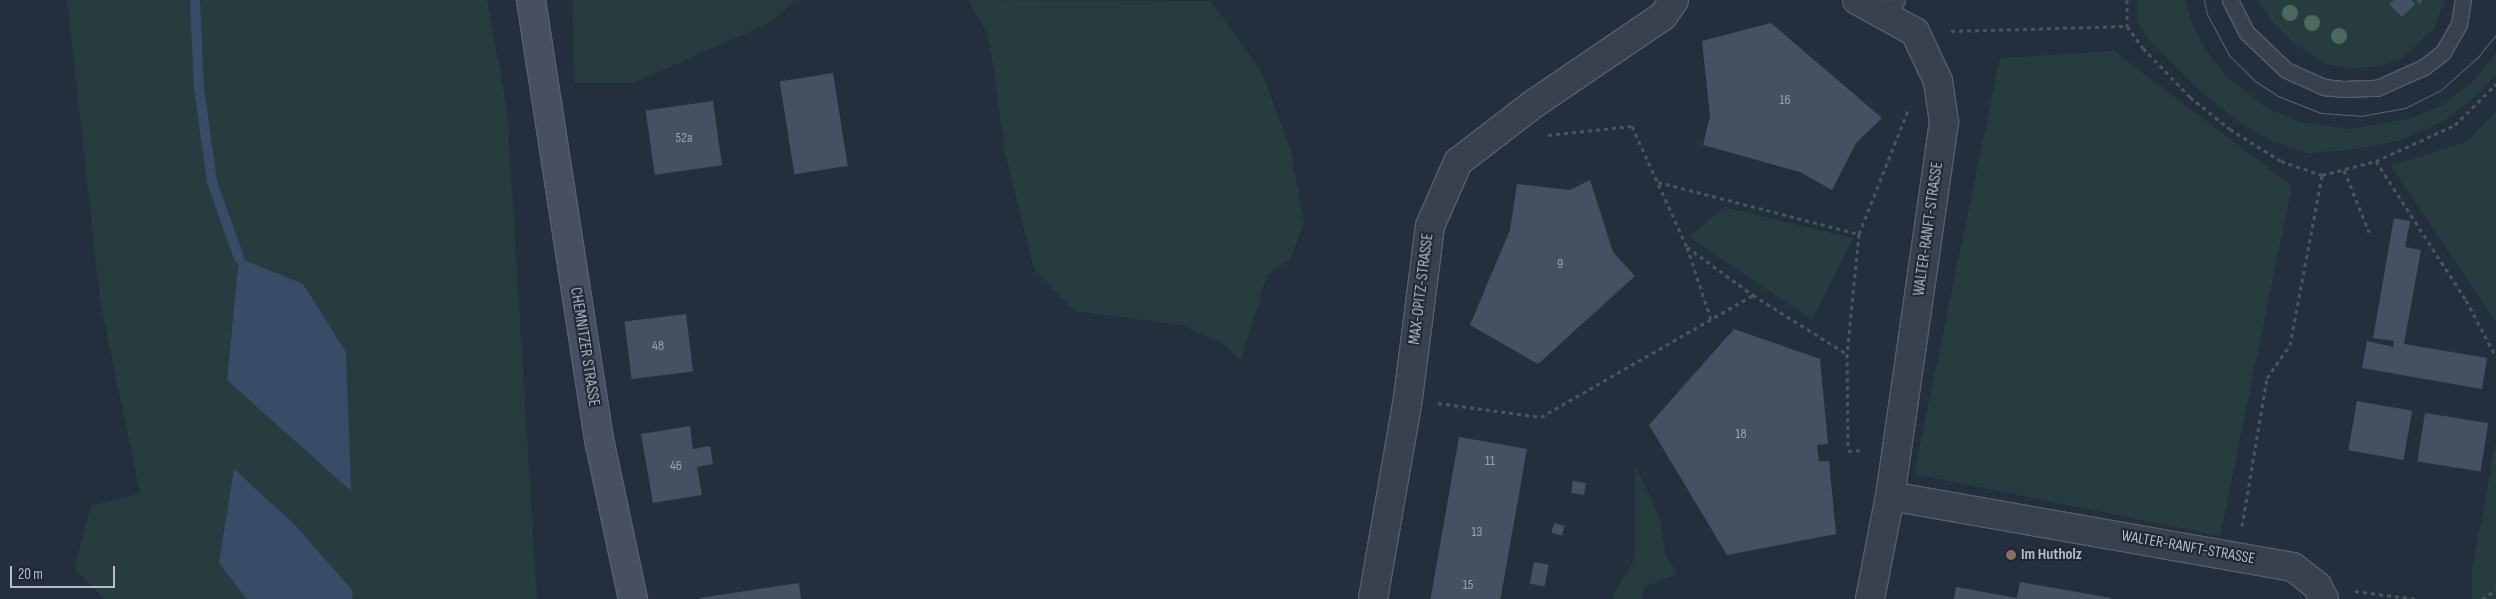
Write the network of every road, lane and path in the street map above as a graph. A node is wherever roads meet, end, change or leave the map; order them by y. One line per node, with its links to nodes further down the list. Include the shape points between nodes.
1 (531, 0): 30 (main road, CHEMNITZER STRASSE, via 543,94 600,444)
2 (1674, 0): 12 (street, MAX-OPITZ-STRASSE, via 1663,16)
3 (1857, 0): 7 (street)
4 (2127, 0): 8 (path)
5 (2230, 0): 6 (lane, via 2246,32 2286,70 2324,87 2344,89 2377,88 2424,67 2443,52 2459,24)
6 (2463, 0)
7 (1892, 8): 9 (street)
8 (2127, 26): 9 (path); 15 (path, via 2143,48 2190,97 2230,129 2281,161)
9 (1915, 32): 10 (street, WALTER-RANFT-STRASSE)
10 (1938, 81): 18 (path, via 1914,97); 26 (street, WALTER-RANFT-STRASSE, via 1944,122)
11 (2496, 84): 13 (path, via 2456,126)
12 (1534, 103): 16 (path, via 1540,136 1632,126); 24 (street, MAX-OPITZ-STRASSE, via 1458,162 1430,226)
13 (2376, 161): 14 (path); 23 (path, via 2466,300)
14 (2344, 170): 15 (path); 17 (path)
15 (2322, 175): 27 (path, via 2290,345 2267,378)
16 (1658, 182): 18 (path); 19 (path)
17 (2369, 232)
18 (1859, 234): 22 (path)
19 (1686, 247): 20 (path); 21 (path)
20 (1753, 295): 21 (path); 22 (path)
21 (1711, 319): 24 (path, via 1541,417)
22 (1848, 354): 25 (path)
23 (2496, 357)
24 (1408, 398): 31 (street, MAX-OPITZ-STRASSE)
25 (1846, 439)
26 (1890, 496): 27 (street, WALTER-RANFT-STRASSE); 32 (street, WALTER-RANFT-STRASSE)
27 (2237, 556): 29 (street, WALTER-RANFT-STRASSE, via 2293,567)
28 (2496, 590): 34 (path)
29 (2320, 593): 33 (path)
30 (633, 599)
31 (1373, 599)
32 (1870, 599)
33 (2415, 599)
34 (2482, 599)

